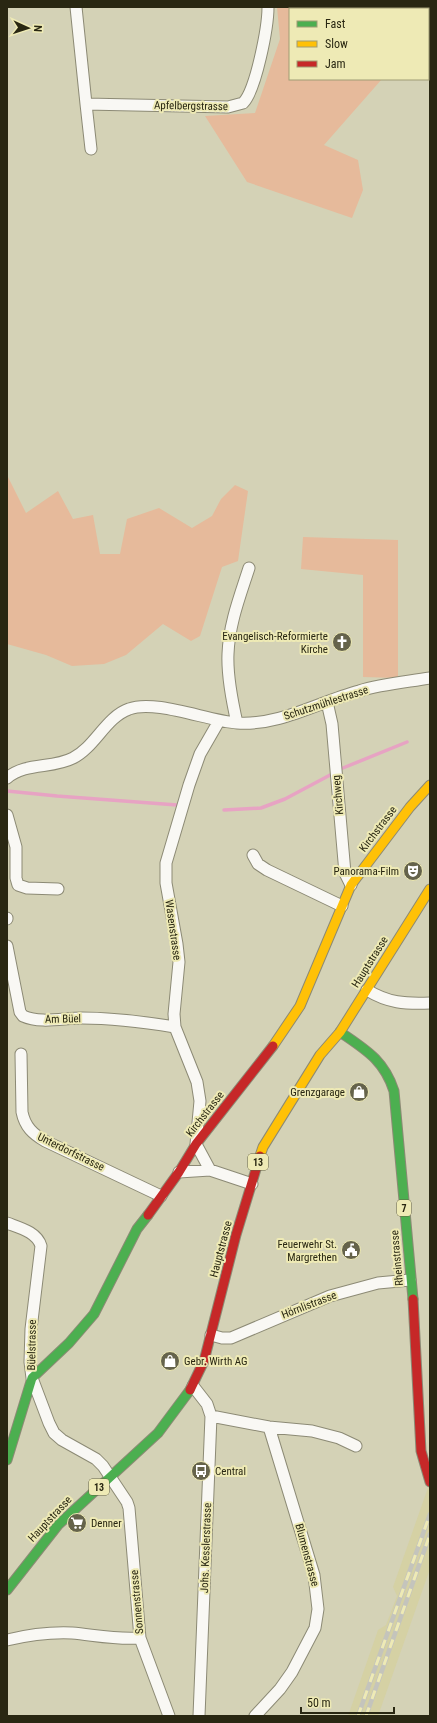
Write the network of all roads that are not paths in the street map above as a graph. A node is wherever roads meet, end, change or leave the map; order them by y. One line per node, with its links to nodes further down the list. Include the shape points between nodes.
1 (76, 7): 3 (street)
2 (268, 7): 3 (street, Apfelbergstrasse, via 259,62 251,89 243,103 228,107)
3 (86, 104): 4 (street)
4 (91, 149)
5 (249, 568): 9 (street, via 236,609 228,654 232,702)
6 (430, 678): 7 (street, Schutzmühlestrasse, via 382,685)
7 (327, 702): 9 (street, Schutzmühlestrasse, via 290,716); 14 (street, Kirchweg, via 332,724 345,873)
8 (219, 721): 9 (street, Schutzmühlestrasse); 10 (street, Schutzmühlestrasse, via 159,708 130,708 74,758 27,767); 21 (street, Wasenstrasse, via 195,768 166,863 166,883 178,956)
9 (238, 723)
10 (7, 778)
11 (430, 785): 14 (main road, Kirchstrasse, via 410,807)
12 (7, 815): 15 (street, via 16,847 18,885 27,888)
13 (253, 855): 17 (street, via 258,864 267,870)
14 (351, 886): 17 (main road, Kirchstrasse)
15 (58, 889)
16 (430, 889): 19 (main road, Hauptstrasse)
17 (342, 906): 24 (main road, Kirchstrasse, via 300,1006 267,1055)
18 (7, 946): 21 (street, Am Büel, via 20,1012 23,1016 34,1019 125,1020)
19 (367, 990): 20 (street, via 385,1000 410,1004); 22 (main road, Hauptstrasse)
20 (430, 1003)
21 (175, 1027): 24 (street, Wasenstrasse, via 197,1082 200,1101)
22 (340, 1032): 27 (main road, Hauptstrasse / 13, via 320,1055 274,1128 263,1148); 30 (main road, Rheinstrasse / 7, via 376,1056 392,1082)
23 (21, 1054): 28 (street, Unterdorfstrasse, via 22,1112 31,1132)
24 (196, 1144): 25 (street); 26 (main road, Kirchstrasse)
25 (210, 1170): 26 (street); 27 (street)
26 (179, 1172): 28 (main road, Kirchstrasse)
27 (252, 1184): 31 (main road, Hauptstrasse / 13)
28 (161, 1196): 32 (main road, Kirchstrasse, via 130,1242 94,1314 69,1343)
29 (7, 1223): 32 (street, Büelstrasse, via 32,1234 39,1240 40,1246 31,1329)
30 (410, 1280): 31 (street, Hörnlistrasse, via 378,1283 337,1294 230,1338); 39 (main road, Rheinstrasse / 7, via 421,1451)
31 (211, 1335): 33 (main road, Hauptstrasse / 13)
32 (32, 1378): 37 (main road, Kirchstrasse); 38 (street, Büelstrasse, via 54,1433 96,1459)
33 (194, 1386): 34 (street, Johs. Kesslerstrasse, via 207,1404); 38 (main road, Hauptstrasse / 13, via 158,1433)
34 (211, 1416): 35 (street); 44 (street, Johs. Kesslerstrasse)
35 (269, 1427): 36 (street, via 312,1432 339,1438); 45 (street, Blumenstrasse, via 314,1576 318,1618 292,1672)
36 (356, 1446)
37 (7, 1460)
38 (113, 1482): 40 (main road, Hauptstrasse / 13, via 58,1525); 41 (street, Sonnenstrasse, via 129,1508)
39 (430, 1482)
40 (7, 1590)
41 (140, 1638): 42 (street, via 52,1633); 43 (street, Sonnenstrasse)
42 (7, 1640)
43 (169, 1716)
44 (200, 1716)
45 (255, 1716)

